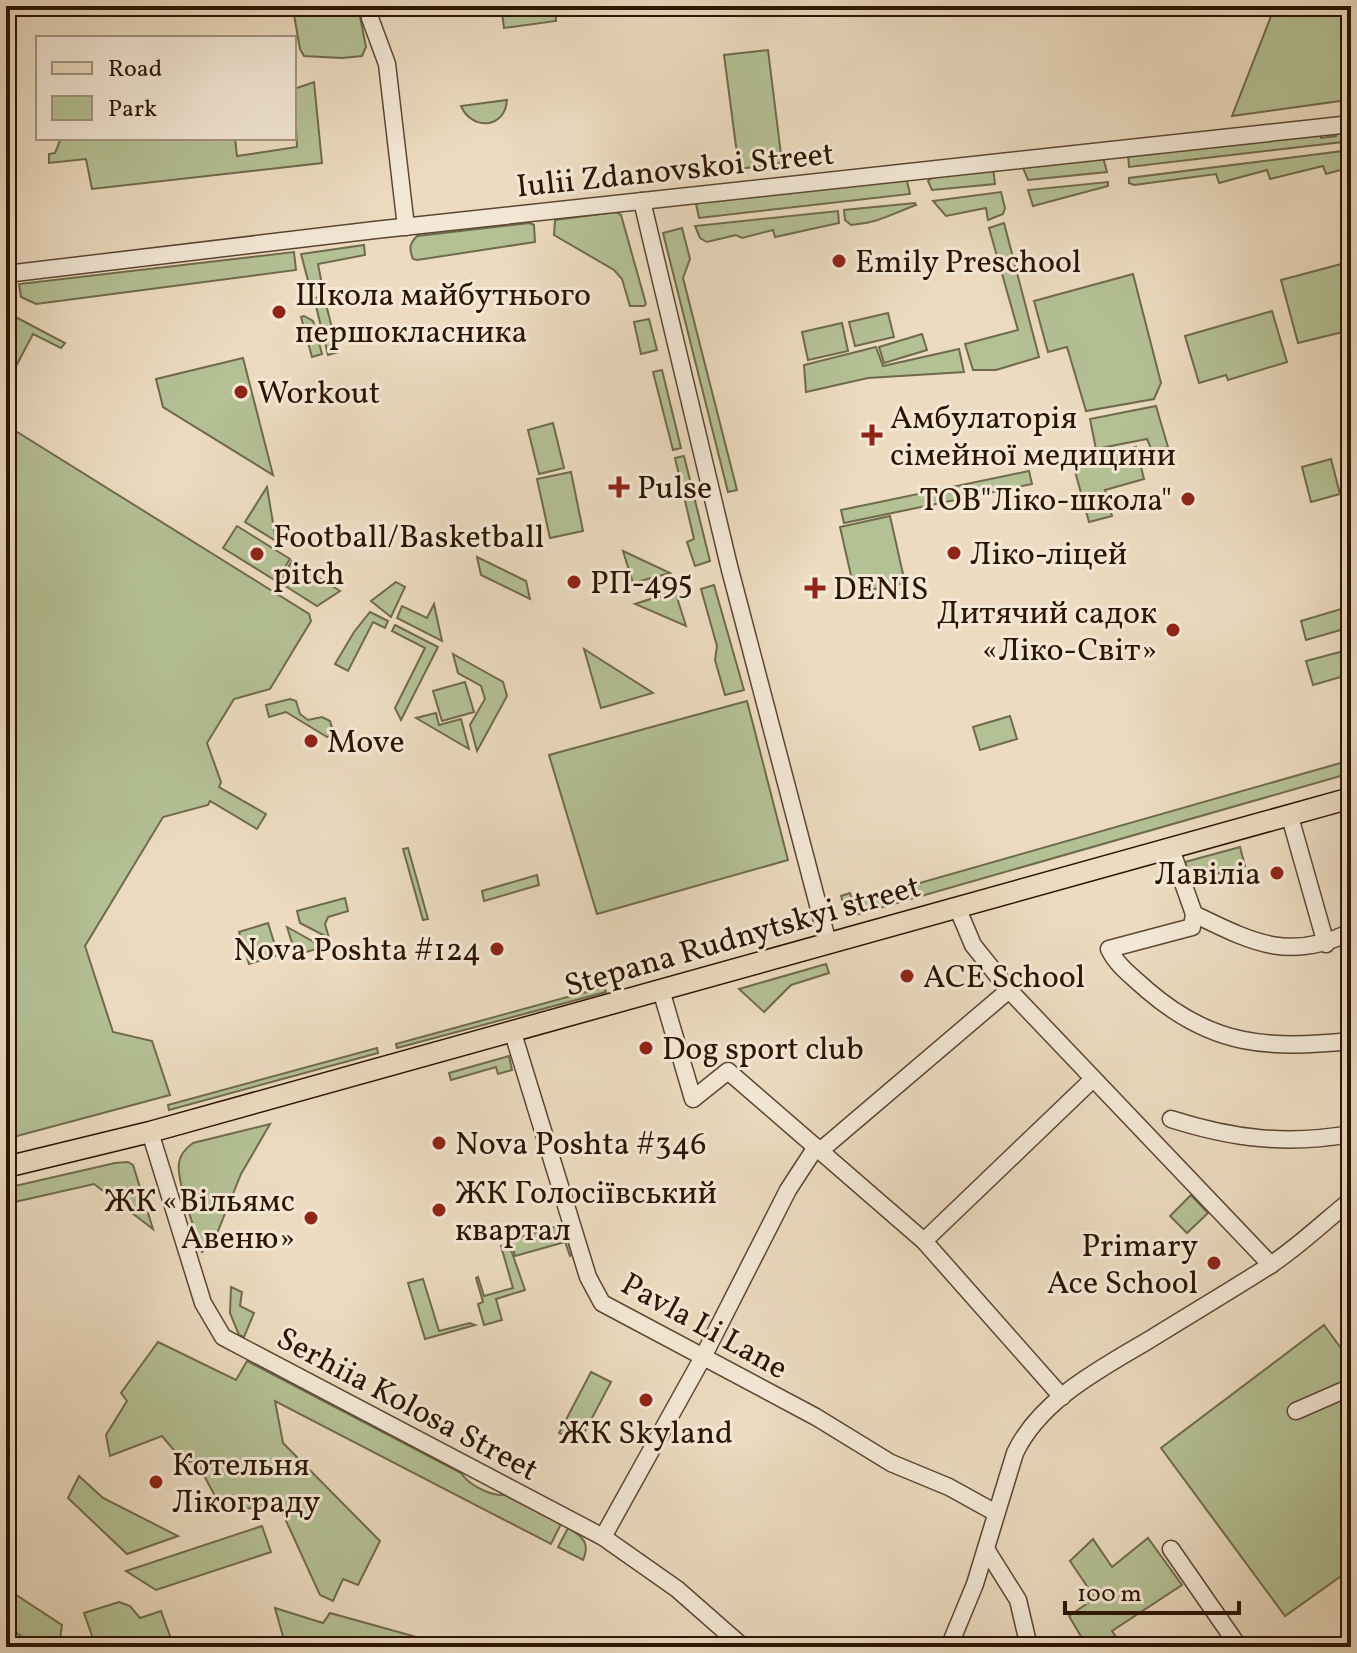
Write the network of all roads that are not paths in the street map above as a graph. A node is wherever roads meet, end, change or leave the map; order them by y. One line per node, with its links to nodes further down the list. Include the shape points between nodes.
1 (368, 6): 4 (street, via 387,64)
2 (1351, 124): 3 (street, Iulii Zdanovskoi Street)
3 (642, 201): 4 (street, Iulii Zdanovskoi Street); 12 (street, via 729,566)
4 (406, 227): 5 (street, Iulii Zdanovskoi Street)
5 (6, 274)
6 (1351, 798): 7 (main road, Stepana Rudnytskyi street)
7 (1290, 817): 8 (main road, Stepana Rudnytskyi street); 13 (street)
8 (1171, 849): 9 (main road, Stepana Rudnytskyi street); 10 (street)
9 (957, 907): 12 (main road, Stepana Rudnytskyi street); 14 (street, via 973,945)
10 (1194, 914): 13 (street, via 1264,945); 17 (street, via 1192,927 1109,949 1151,993 1209,1031 1261,1044)
11 (1351, 932): 13 (street)
12 (828, 943): 15 (main road, Stepana Rudnytskyi street)
13 (1326, 944)
14 (1009, 990): 18 (street); 22 (street)
15 (663, 997): 16 (main road, Stepana Rudnytskyi street); 22 (street, via 693,1099 728,1071)
16 (512, 1030): 20 (main road, Stepana Rudnytskyi street); 27 (street, Pavla Li Lane, via 598,1299)
17 (1351, 1041)
18 (1093, 1079): 25 (street); 26 (street)
19 (1171, 1119): 21 (street, via 1266,1140)
20 (150, 1132): 23 (main road, Stepana Rudnytskyi street); 32 (street, Serhiia Kolosa Street, via 203,1303 223,1337)
21 (1351, 1134)
22 (819, 1149): 25 (street); 27 (street, via 788,1190)
23 (6, 1167)
24 (1351, 1200): 26 (street)
25 (924, 1241): 29 (street)
26 (1271, 1265): 29 (street)
27 (703, 1357): 31 (street, Pavla Li Lane, via 891,1463); 32 (street)
28 (1351, 1387): 30 (street)
29 (1062, 1397): 31 (street, via 1021,1439)
30 (1296, 1411)
31 (996, 1513): 33 (street)
32 (605, 1534): 35 (street, Serhiia Kolosa Street)
33 (986, 1549): 36 (street); 37 (street, via 1018,1600)
34 (1171, 1549): 38 (street)
35 (743, 1647)
36 (949, 1647)
37 (1029, 1647)
38 (1239, 1647)

